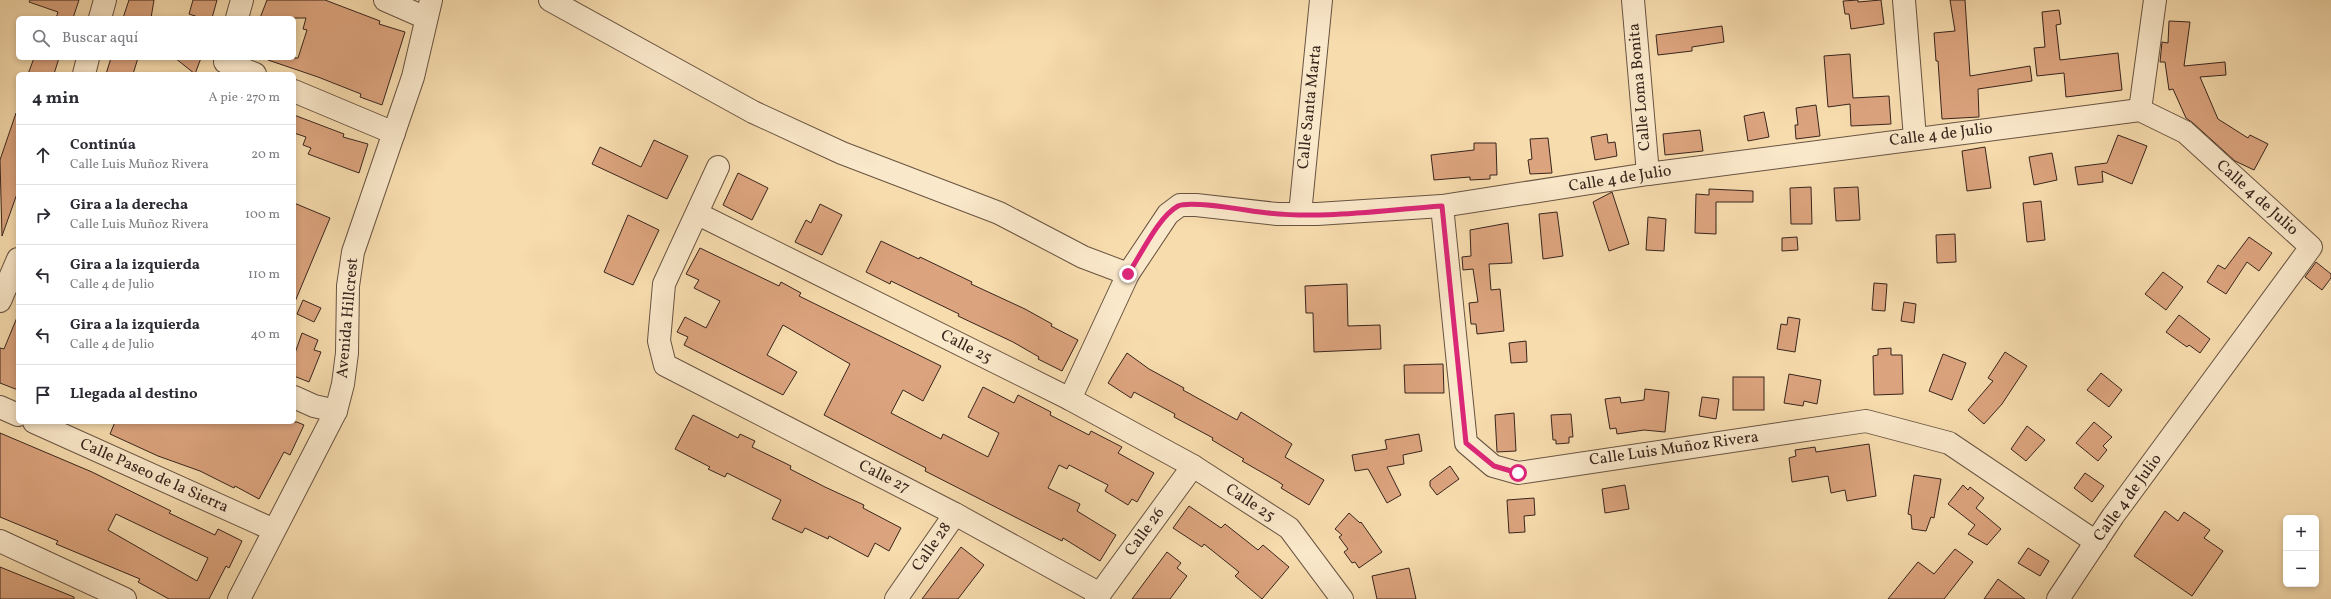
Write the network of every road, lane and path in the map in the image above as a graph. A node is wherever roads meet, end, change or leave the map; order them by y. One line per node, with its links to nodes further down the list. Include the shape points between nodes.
1 (105, 0): 10 (street)
2 (242, 0): 11 (street)
3 (385, 0): 9 (street)
4 (550, 0): 26 (street, via 753,112 842,153 999,212 1083,257)
5 (1321, 0): 24 (street, Calle Santa Marta)
6 (1633, 0): 21 (street, Calle Loma Bonita)
7 (1904, 0): 19 (street)
8 (2155, 0): 17 (street)
9 (429, 9): 18 (street, Avenida Hillcrest, via 413,77)
10 (101, 16)
11 (238, 16)
12 (88, 60): 14 (street)
13 (225, 64): 15 (street)
14 (84, 72)
15 (249, 72)
16 (296, 92): 18 (street)
17 (2140, 110): 19 (street, Calle 4 de Julio); 38 (street, Calle 4 de Julio, via 2184,132 2311,246)
18 (394, 133): 31 (street, Avenida Hillcrest, via 353,252 348,286 347,353)
19 (1915, 138): 21 (street, Calle 4 de Julio)
20 (718, 167): 23 (street)
21 (1648, 174): 22 (street, Calle 4 de Julio)
22 (1442, 206): 24 (street, Calle 4 de Julio); 38 (street, Calle Luis Muñoz Rivera, via 1466,443 1494,466 1518,473 1866,421 1949,443)
23 (698, 214): 29 (street, Calle 25); 35 (street, Calle 27, via 664,284 659,341 665,365)
24 (1300, 214): 26 (street, Calle 4 de Julio, via 1180,205 1168,214)
25 (16, 264): 27 (street)
26 (1128, 274): 29 (street)
27 (0, 301)
28 (296, 398): 31 (street, via 314,406)
29 (1070, 399): 34 (street, Calle 25)
30 (0, 407): 32 (street)
31 (336, 411): 36 (street, Avenida Hillcrest)
32 (16, 414)
33 (38, 424): 36 (street, Calle Paseo de la Sierra)
34 (1193, 466): 39 (street, Calle 26); 43 (street, Calle 25, via 1289,528)
35 (955, 514): 39 (street, Calle 27); 42 (street, Calle 28)
36 (274, 530): 41 (street, Avenida Hillcrest)
37 (0, 542): 40 (street)
38 (2096, 542): 44 (street, Calle 4 de Julio)
39 (1098, 596)
40 (125, 599)
41 (239, 599)
42 (896, 599)
43 (1342, 599)
44 (2058, 599)

